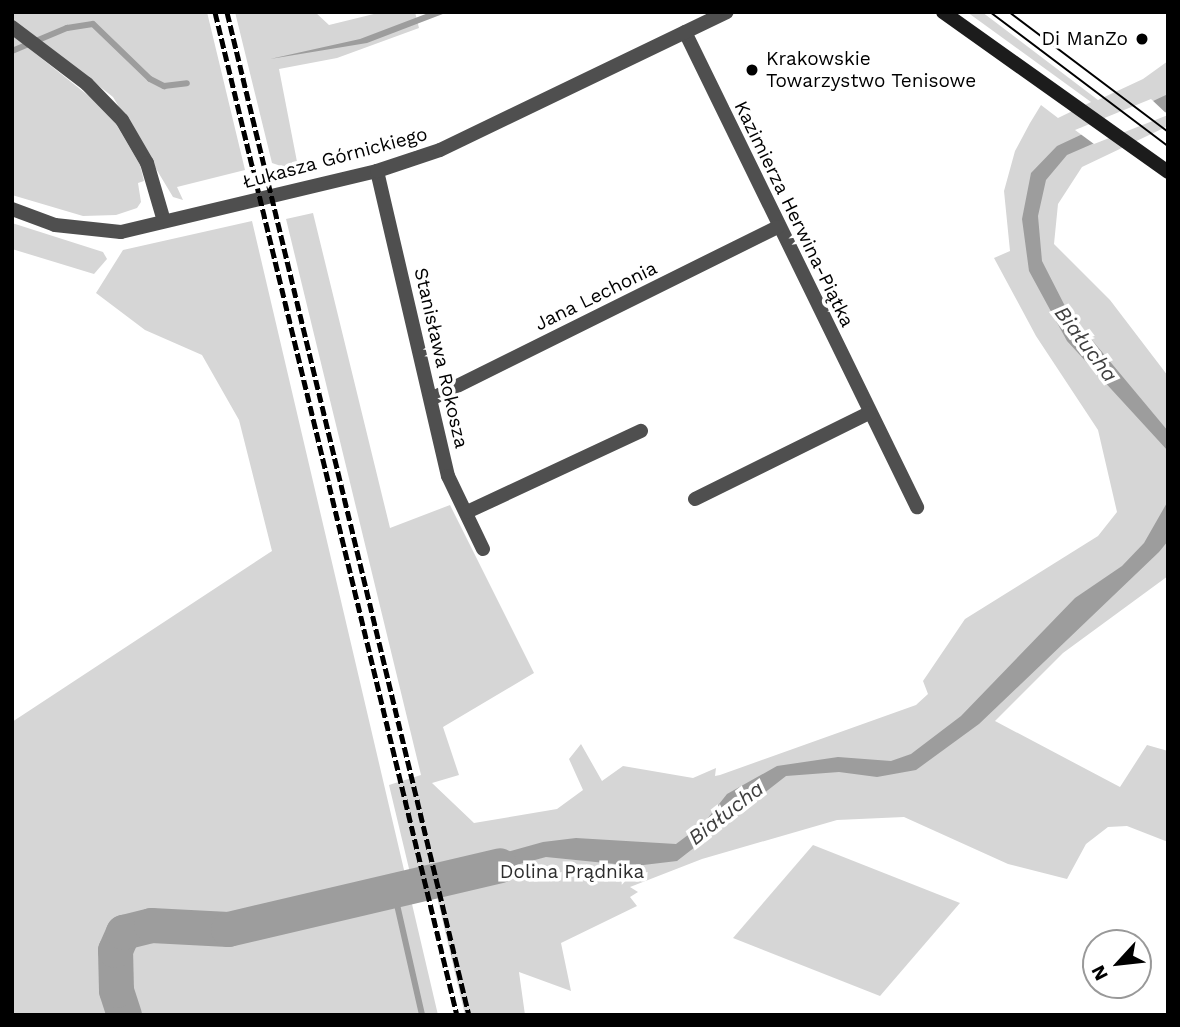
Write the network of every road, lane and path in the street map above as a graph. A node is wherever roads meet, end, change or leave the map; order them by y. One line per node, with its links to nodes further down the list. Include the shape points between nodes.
1 (727, 12): 4 (street, Łukasza Górnickiego)
2 (943, 12): 6 (street)
3 (18, 31): 8 (street, via 97,93 129,130 147,163)
4 (685, 32): 5 (street, Łukasza Górnickiego, via 440,150); 9 (street, Kazimierza Herwina-Piątka)
5 (377, 171): 8 (street, Łukasza Górnickiego); 10 (street, Stanisława Rokosza)
6 (1168, 172)
7 (12, 209): 8 (street, Łukasza Górnickiego, via 92,232 121,232)
8 (164, 221)
9 (778, 227): 10 (street, Jana Lechonia); 11 (street, Kazimierza Herwina-Piątka)
10 (431, 399): 15 (street, Stanisława Rokosza, via 449,476)
11 (869, 413): 13 (street); 14 (street, Kazimierza Herwina-Piątka)
12 (641, 431): 15 (street)
13 (695, 499)
14 (917, 507)
15 (467, 512): 16 (street, Stanisława Rokosza)
16 (483, 549)

